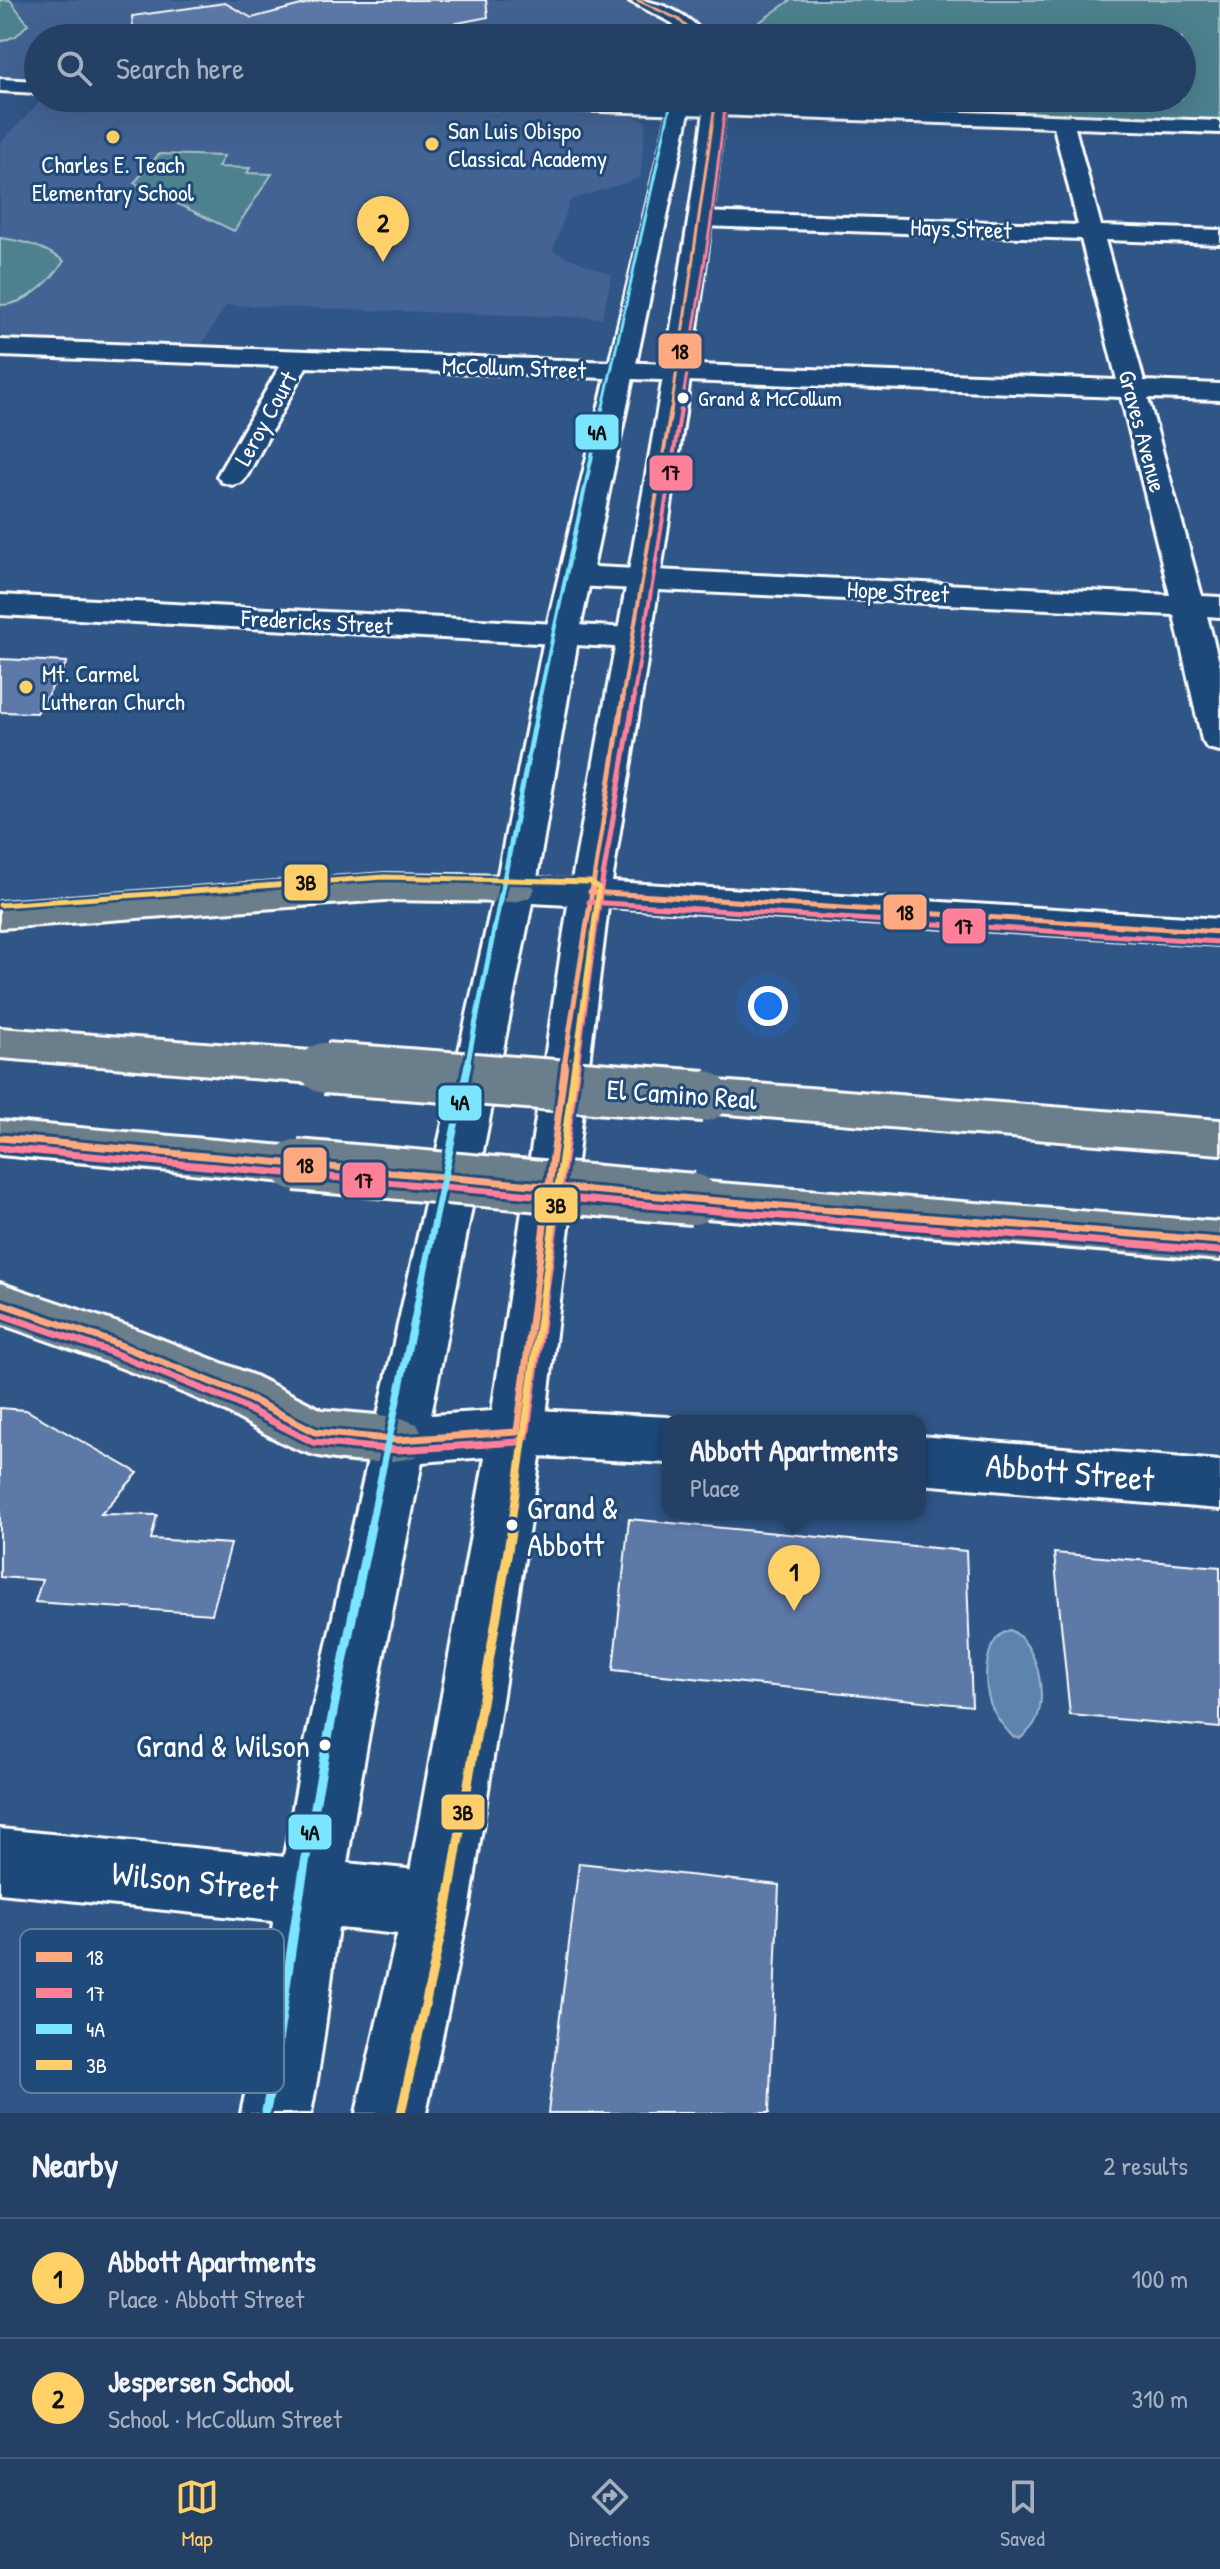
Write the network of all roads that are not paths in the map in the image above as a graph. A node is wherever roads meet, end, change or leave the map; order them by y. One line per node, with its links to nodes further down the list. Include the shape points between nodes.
1 (637, 0): 2 (street)
2 (684, 24)
3 (0, 85): 4 (street)
4 (24, 86)
5 (678, 112): 15 (street)
6 (714, 112): 10 (street)
7 (745, 112): 8 (street)
8 (1063, 122): 9 (street); 11 (street, Graves Avenue)
9 (1220, 127)
10 (701, 219): 11 (street, Hays Street); 16 (street)
11 (1090, 233): 12 (street, Hays Street); 17 (street, Graves Avenue)
12 (1220, 237)
13 (0, 348): 14 (street, McCollum Street)
14 (297, 360): 15 (street, McCollum Street); 19 (street, Leroy Court)
15 (619, 371): 16 (street, McCollum Street); 20 (street)
16 (675, 373): 17 (street, McCollum Street); 21 (street)
17 (1130, 388): 18 (street, McCollum Street); 23 (street, Graves Avenue)
18 (1220, 392)
19 (232, 476)
20 (575, 576): 21 (street, Hope Street); 24 (street)
21 (644, 579): 23 (street, Hope Street); 25 (street)
22 (0, 605): 24 (street, Fredericks Street)
23 (1205, 606): 26 (street, Graves Avenue)
24 (562, 634): 25 (street, Fredericks Street); 27 (street)
25 (633, 638): 28 (street)
26 (1220, 740)
27 (515, 889): 28 (street); 29 (highway, via 385,887); 37 (street)
28 (590, 892): 30 (street); 36 (street)
29 (0, 915)
30 (1220, 932)
31 (0, 1043): 32 (highway, El Camino Real, bridge)
32 (1220, 1137)
33 (0, 1138): 34 (highway, bridge)
34 (1220, 1241)
35 (0, 1303): 37 (highway, via 236,1392 316,1432)
36 (517, 1432): 37 (street); 38 (street); 43 (street)
37 (398, 1440): 42 (street)
38 (662, 1440)
39 (926, 1460): 40 (street, Abbott Street)
40 (1220, 1485)
41 (0, 1861): 42 (street, Wilson Street)
42 (310, 1893): 43 (street, Wilson Street); 44 (street)
43 (437, 1905): 47 (street)
44 (284, 2074)
45 (280, 2093): 46 (street)
46 (276, 2113)
47 (391, 2113)

